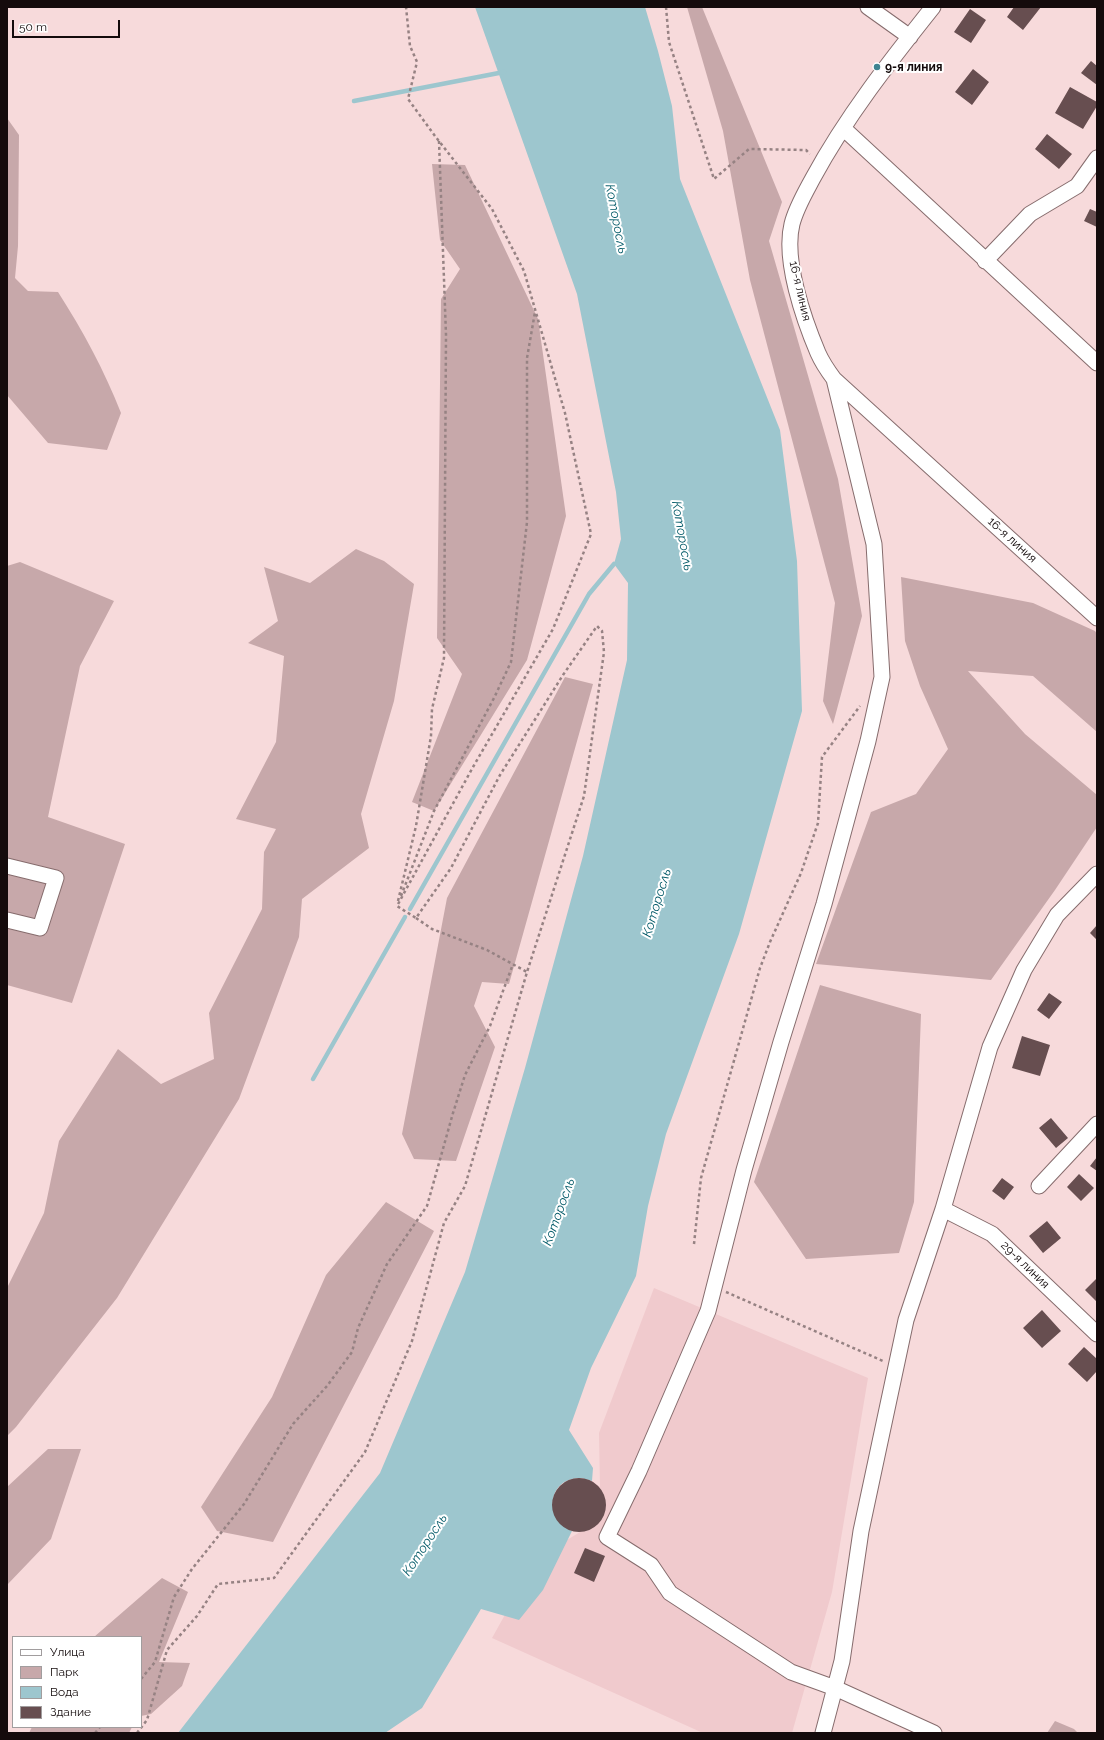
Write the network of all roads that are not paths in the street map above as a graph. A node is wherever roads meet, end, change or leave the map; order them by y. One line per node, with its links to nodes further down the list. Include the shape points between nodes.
1 (868, 7): 3 (street)
2 (933, 7): 3 (street, 16-я линия)
3 (910, 37): 4 (street, 16-я линия)
4 (843, 128): 6 (street); 8 (street, 16-я линия, via 800,203 792,225 790,250 802,310 818,355)
5 (1097, 158): 6 (street, via 1078,186 1030,214)
6 (986, 260): 7 (street)
7 (1097, 363)
8 (834, 379): 9 (street, 16-я линия); 17 (street, via 874,544 882,677 868,741 824,904 744,1170 708,1311 639,1472 607,1537 651,1565 670,1593 791,1672)
9 (1097, 618)
10 (7, 866): 12 (street, via 56,878 40,928)
11 (1097, 874): 15 (street, via 1057,915 1024,970 990,1047)
12 (7, 920)
13 (1097, 1124): 14 (street)
14 (1039, 1186)
15 (943, 1209): 16 (street, 29-я линия, via 992,1234); 17 (street, via 906,1320 861,1531 842,1661)
16 (1097, 1334)
17 (835, 1688): 18 (street); 19 (street)
18 (823, 1733)
19 (934, 1733)

